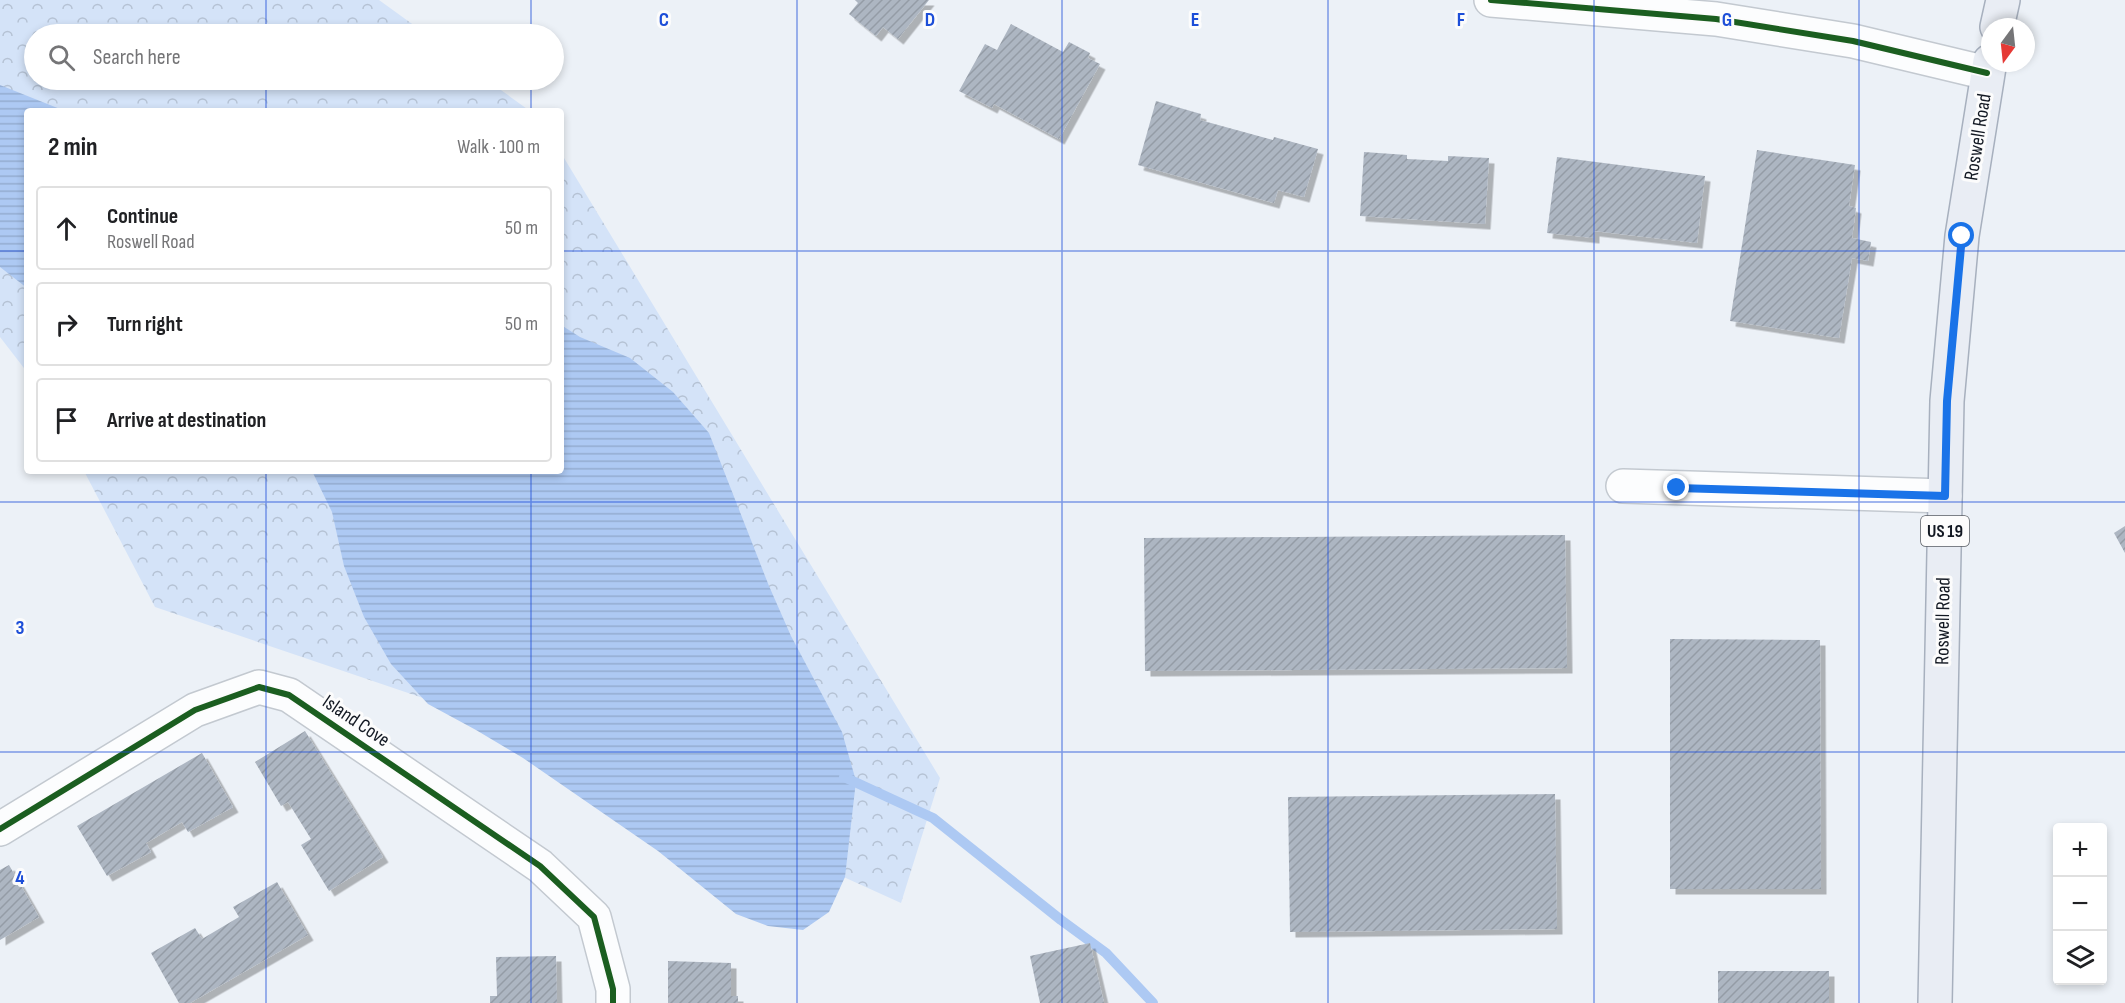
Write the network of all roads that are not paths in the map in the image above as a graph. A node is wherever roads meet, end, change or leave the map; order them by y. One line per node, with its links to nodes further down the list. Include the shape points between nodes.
1 (1491, 0): 4 (street, via 1716,19)
2 (2003, 0): 3 (main road)
3 (2000, 18)
4 (1981, 65)
5 (1988, 72): 7 (main road, Roswell Road / US 19, via 1962,236 1947,401)
6 (1623, 486): 7 (street)
7 (1945, 496): 10 (main road, Roswell Road / US 19)
8 (0, 829): 9 (street, Island Cove, via 195,710 259,687 290,695 540,866 594,916)
9 (613, 1003)
10 (1935, 1003)

